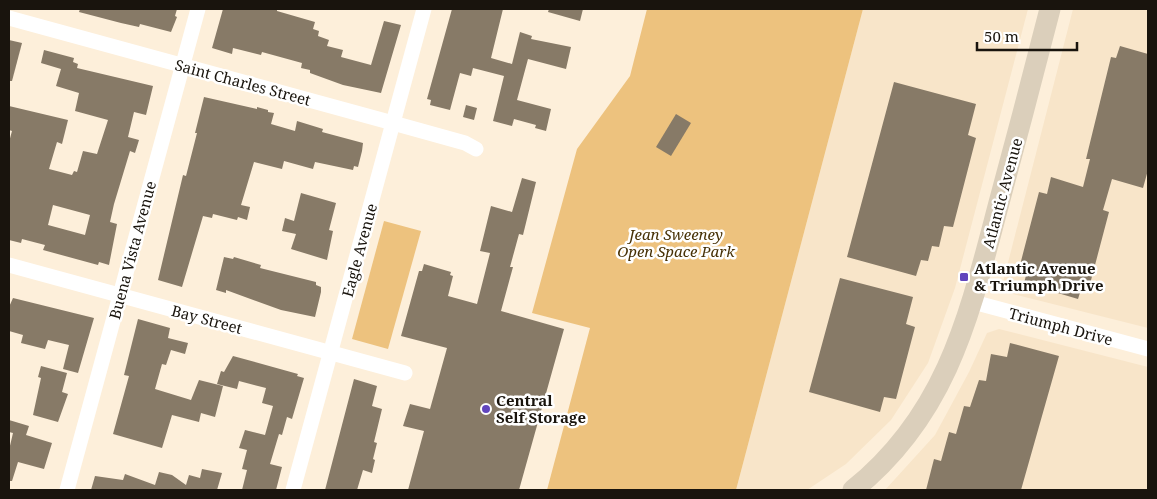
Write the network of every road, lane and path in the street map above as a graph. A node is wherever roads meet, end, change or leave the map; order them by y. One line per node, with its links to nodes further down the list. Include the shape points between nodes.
1 (198, 9): 5 (street, Buena Vista Avenue)
2 (424, 9): 6 (street, Eagle Avenue)
3 (1050, 9): 10 (street, Atlantic Avenue)
4 (9, 18): 5 (street, Saint Charles Street)
5 (182, 65): 6 (street, Saint Charles Street); 9 (street, Buena Vista Avenue)
6 (393, 123): 7 (street, Saint Charles Street); 12 (street, Eagle Avenue)
7 (476, 149)
8 (9, 265): 9 (street, Bay Street)
9 (120, 295): 12 (street, Bay Street); 14 (street, Buena Vista Avenue)
10 (973, 302): 11 (street, Triumph Drive); 16 (street, Atlantic Avenue, via 953,357 927,406 896,448)
11 (1148, 349)
12 (331, 352): 13 (street, Bay Street); 15 (street, Eagle Avenue)
13 (405, 373)
14 (67, 490)
15 (293, 490)
16 (853, 490)

